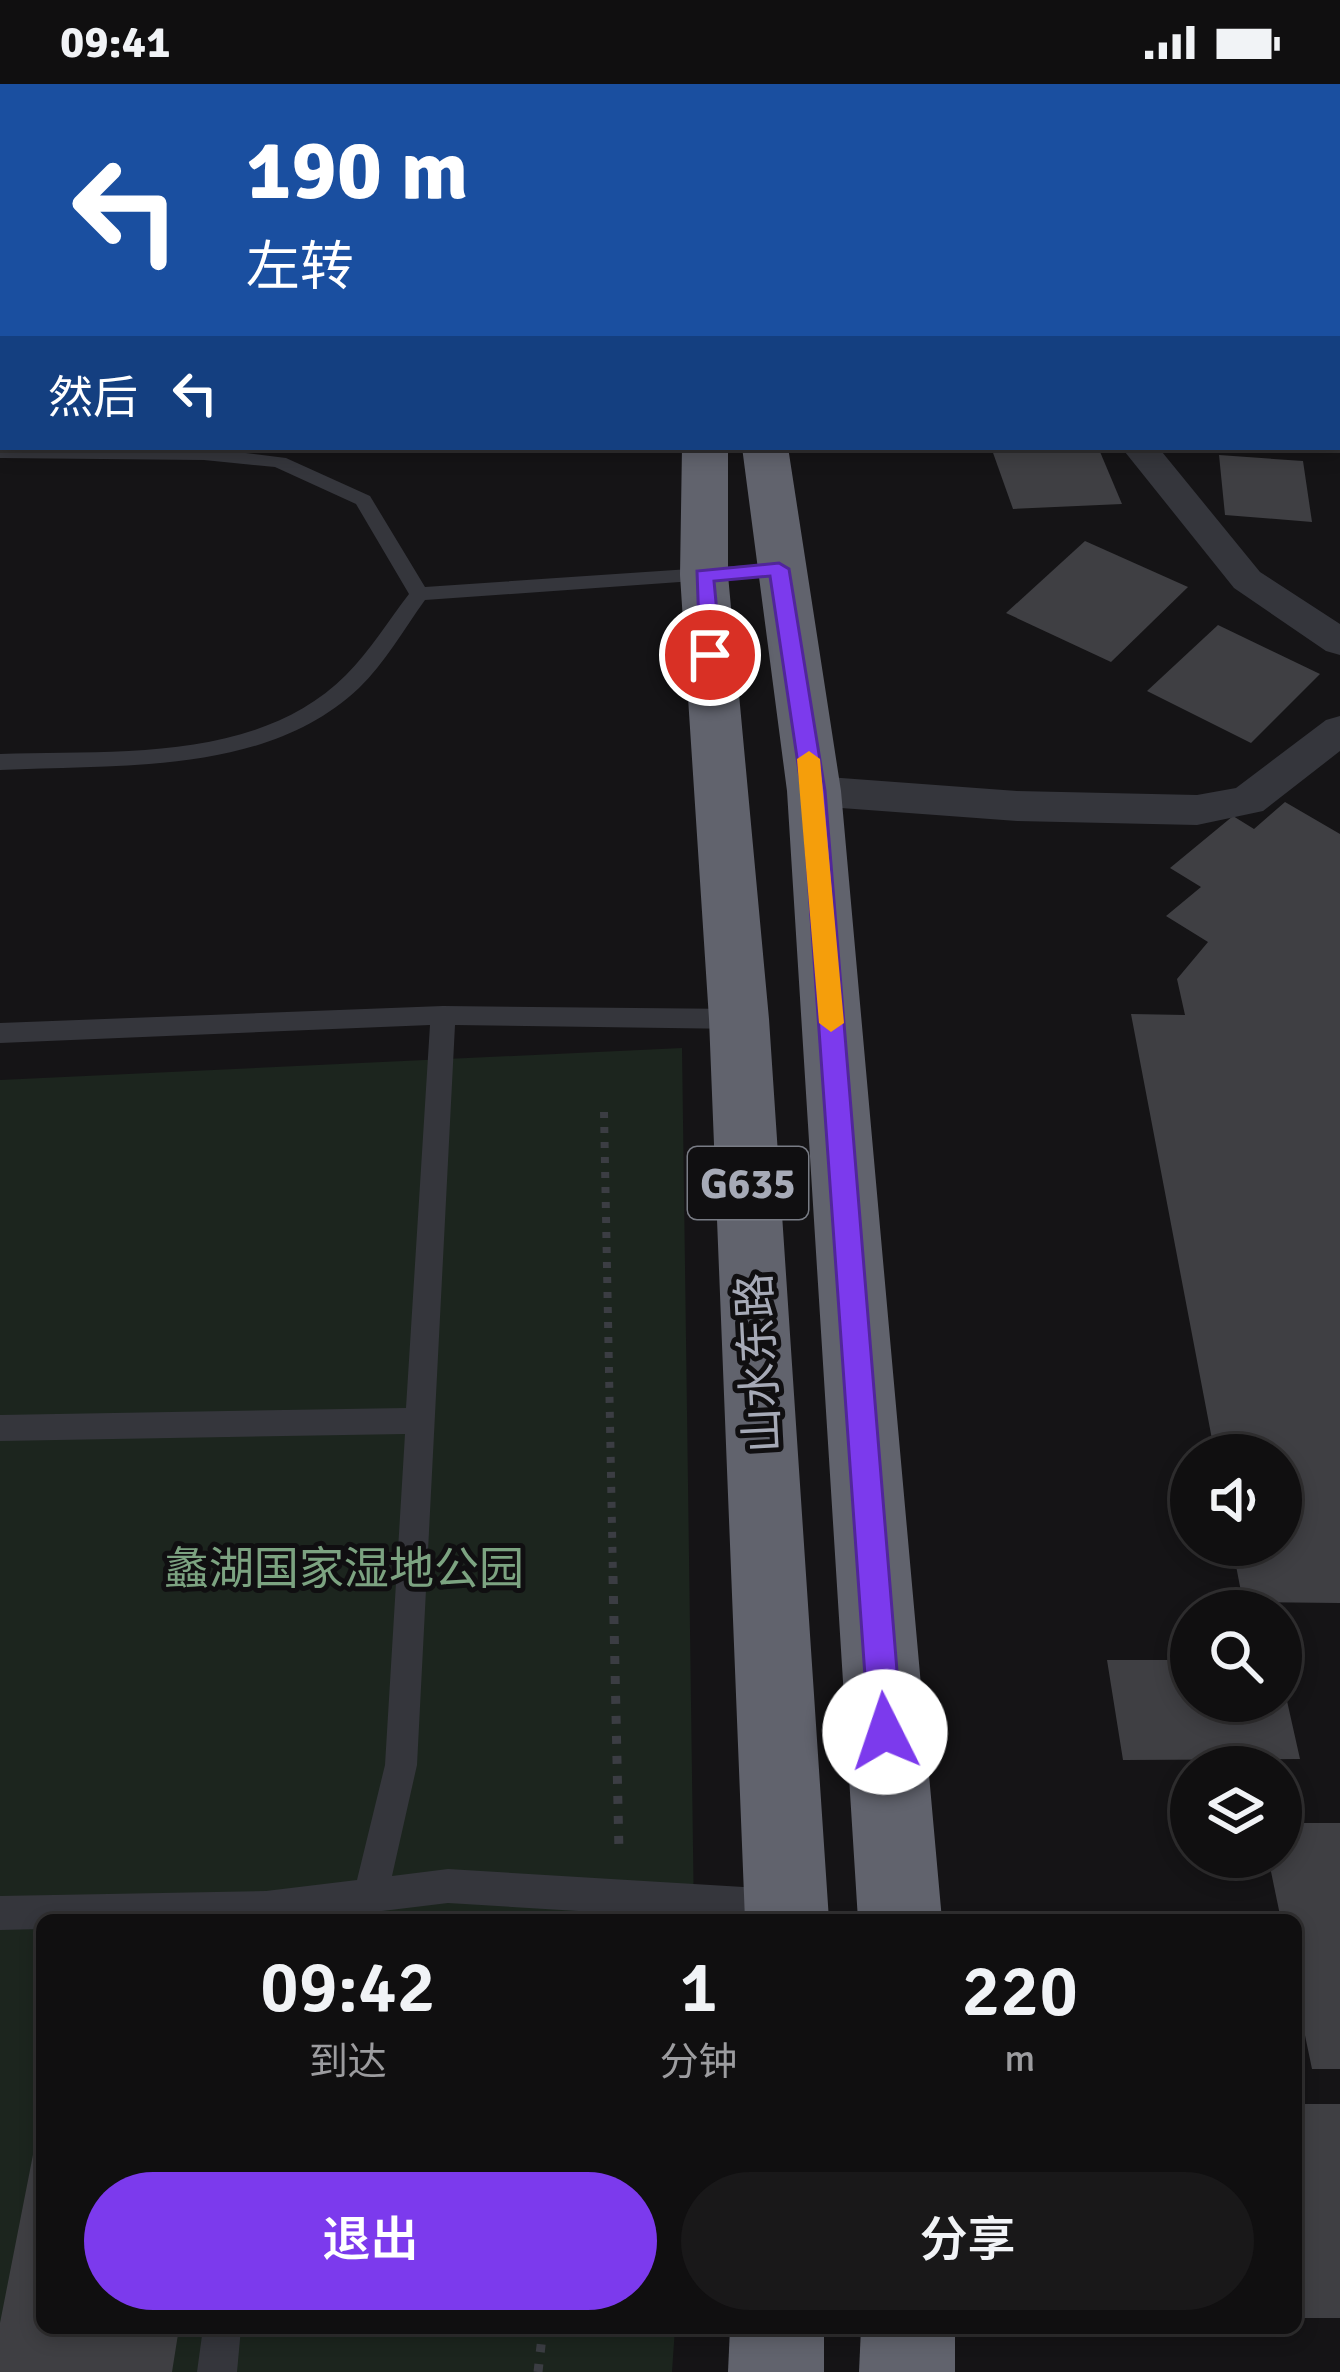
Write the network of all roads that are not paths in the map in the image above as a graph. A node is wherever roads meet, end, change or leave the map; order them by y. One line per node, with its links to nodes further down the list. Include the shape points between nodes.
1 (706, 450): 6 (highway, 山水东路 / G635)
2 (765, 450): 5 (highway, G635)
3 (1141, 450): 8 (street, via 1247,580)
4 (0, 452): 7 (lane, via 279,462 363,500)
5 (779, 569): 6 (lane); 11 (highway, G635)
6 (704, 575): 7 (lane); 13 (highway, 山水东路 / G635)
7 (418, 594): 10 (lane, via 350,685 291,724 230,748)
8 (1340, 642)
9 (1340, 730): 11 (street, via 1248,801 1197,810)
10 (0, 762)
11 (814, 791): 21 (highway, G635)
12 (443, 1015): 13 (lane); 14 (lane); 15 (lane)
13 (739, 1019): 19 (highway, 山水东路 / G635)
14 (0, 1033)
15 (420, 1421): 16 (lane); 17 (lane, via 401,1765)
16 (0, 1428)
17 (371, 1894): 19 (lane, via 448,1886); 20 (lane)
18 (0, 1913): 20 (lane)
19 (787, 1913)
20 (266, 1914)
21 (900, 1914)
22 (221, 2334): 25 (lane)
23 (777, 2334): 26 (highway)
24 (908, 2334): 27 (highway)
25 (217, 2372)
26 (776, 2372)
27 (907, 2372)

